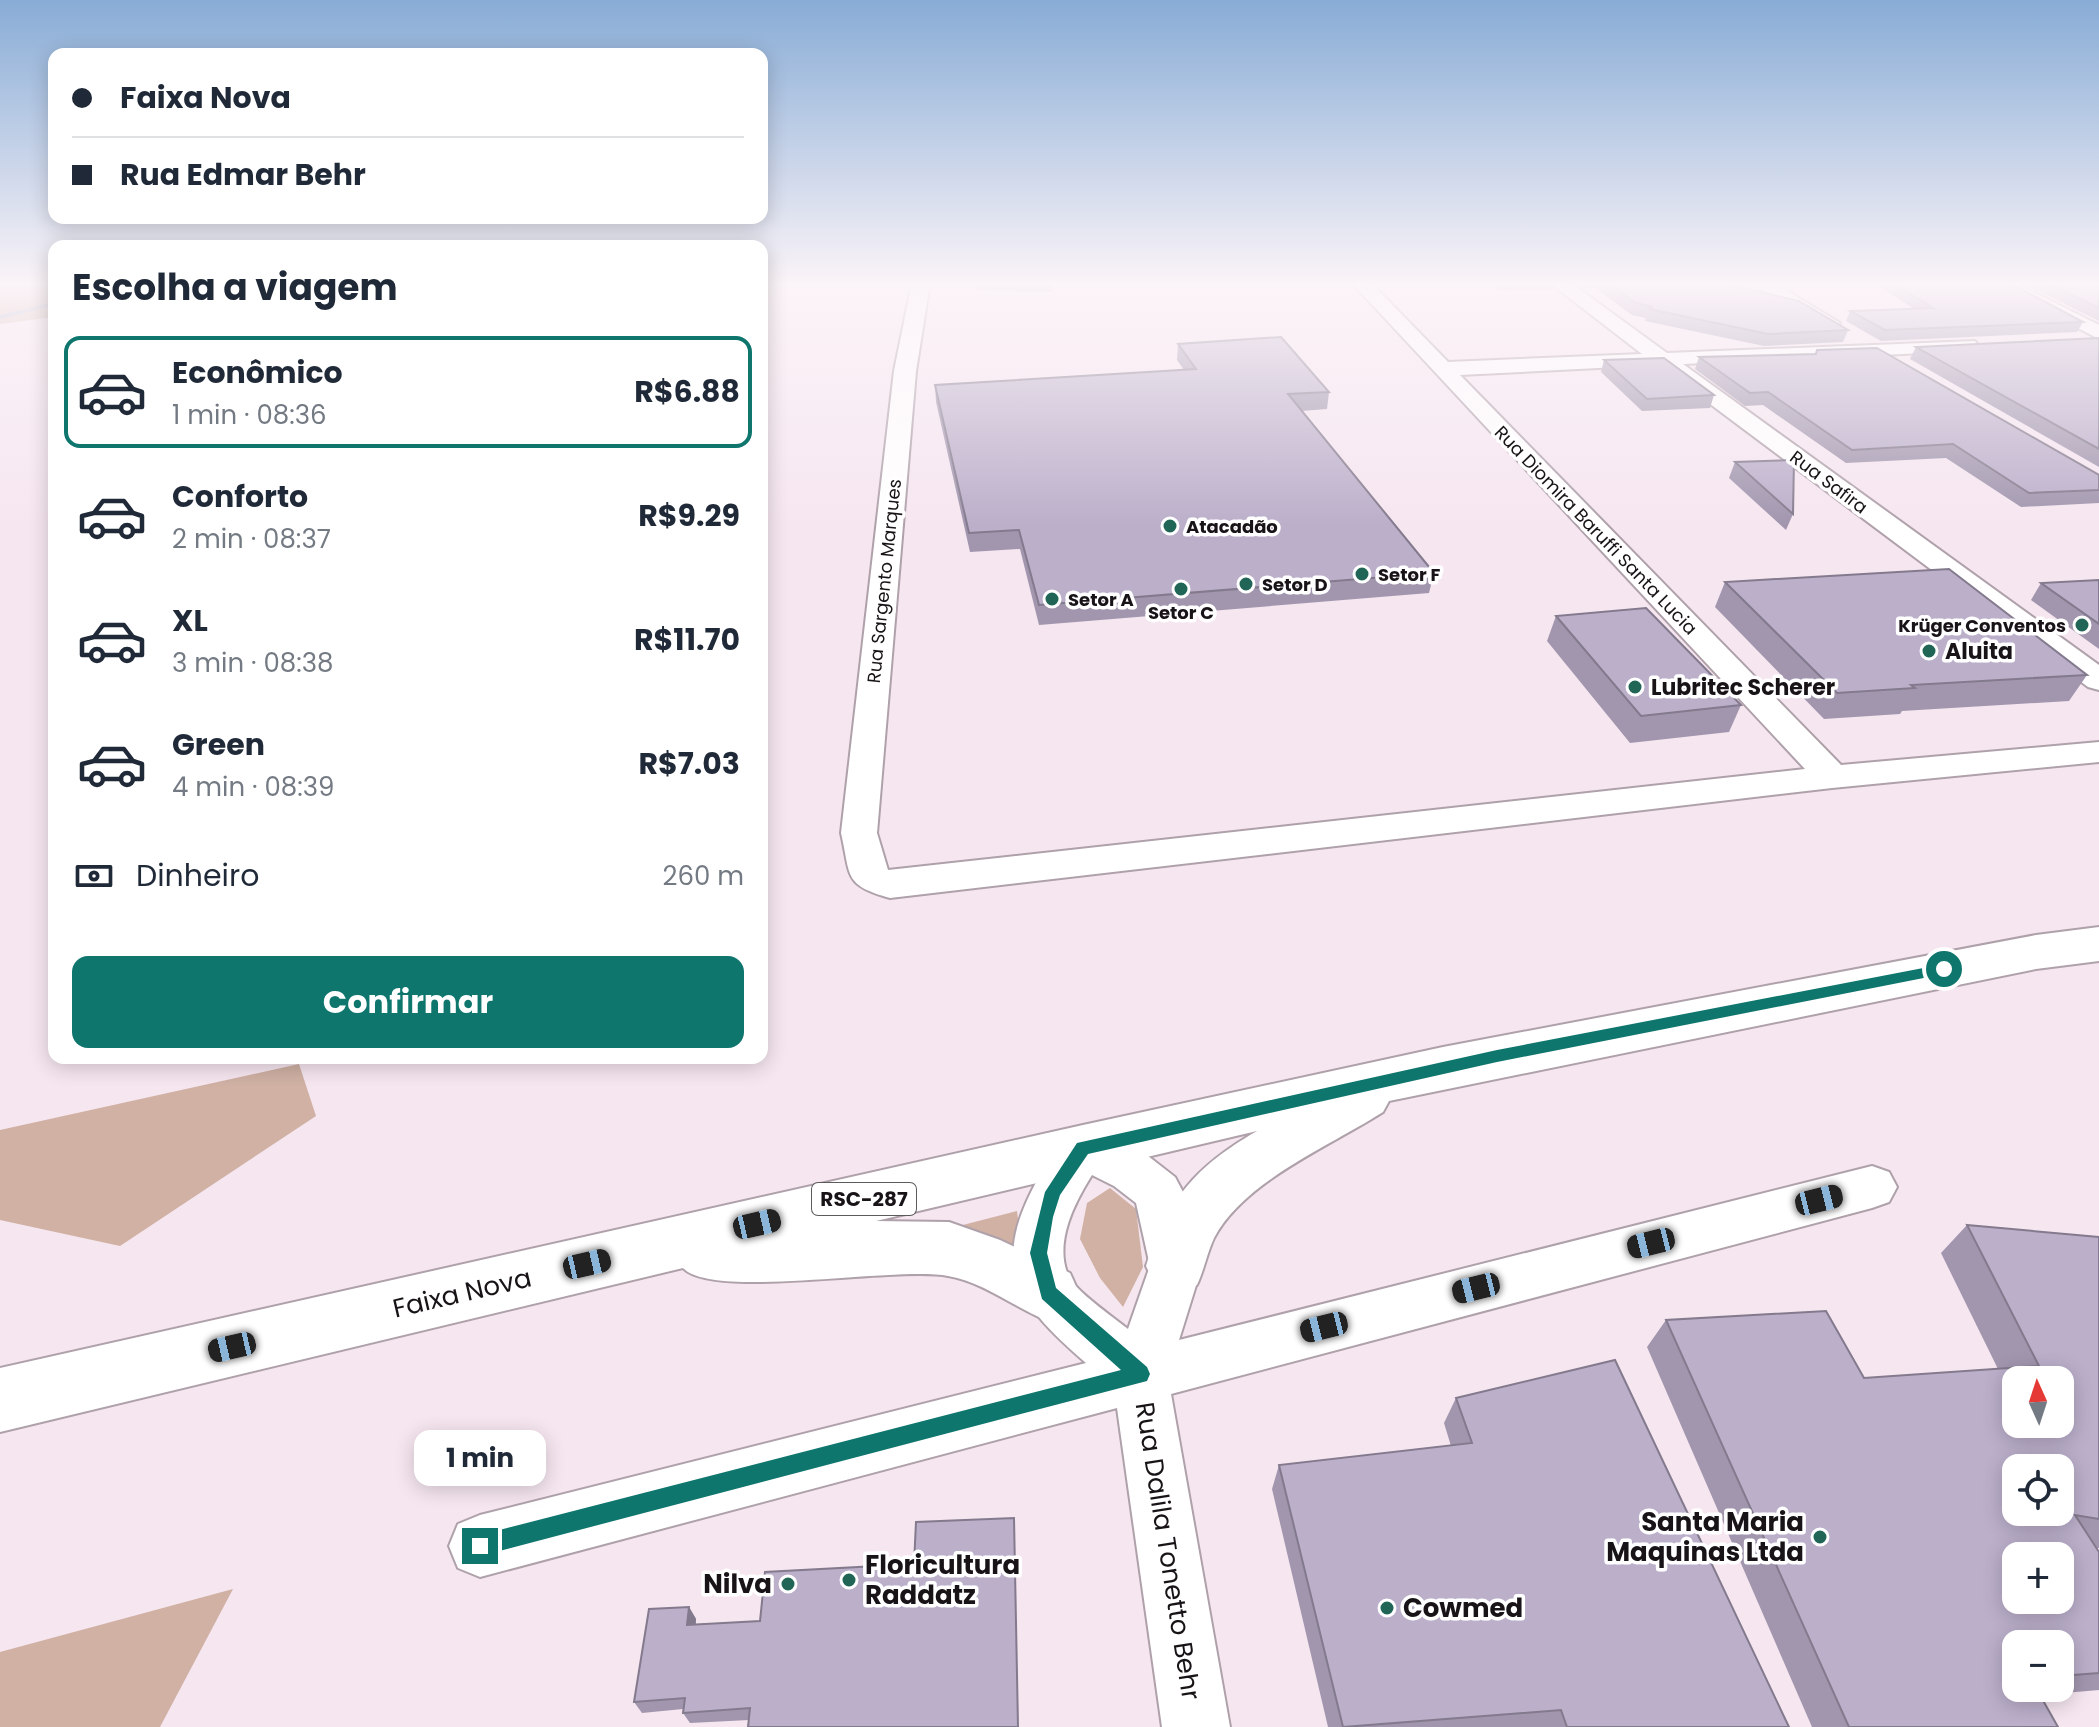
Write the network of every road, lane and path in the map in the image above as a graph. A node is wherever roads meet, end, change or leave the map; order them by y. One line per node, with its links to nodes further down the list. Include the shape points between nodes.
1 (906, 364): 10 (street, Rua Sargento Marques, via 859,833 871,878 890,885)
2 (1438, 364): 6 (street, Rua Diomira Baruffi Santa Lucia)
3 (1561, 364): 6 (street)
4 (1668, 364): 8 (street, Rua Safira)
5 (1901, 364): 7 (street)
6 (1443, 369): 10 (street, Rua Diomira Baruffi Santa Lucia)
7 (1912, 370)
8 (2099, 680)
9 (2099, 752): 10 (street)
10 (1832, 777)
11 (2099, 944): 12 (highway, Faixa Nova / RSC-287, via 1713,1013)
12 (1390, 1079): 13 (highway, Faixa Nova / RSC-287); 16 (highway, via 1225,1184 1193,1220)
13 (1083, 1148): 15 (highway, Faixa Nova / RSC-287); 16 (street, via 1131,1171 1158,1192); 17 (street, via 1053,1192 1045,1217 1038,1253)
14 (1872, 1187): 18 (street)
15 (646, 1250): 17 (highway, via 798,1255 897,1246 949,1249 1000,1267); 19 (highway, Faixa Nova / RSC-287)
16 (1176, 1266): 18 (street)
17 (1048, 1293): 18 (street)
18 (1140, 1374): 20 (street); 21 (street, Rua Dalila Tonetto Behr)
19 (0, 1400)
20 (480, 1546)
21 (1196, 1727)

